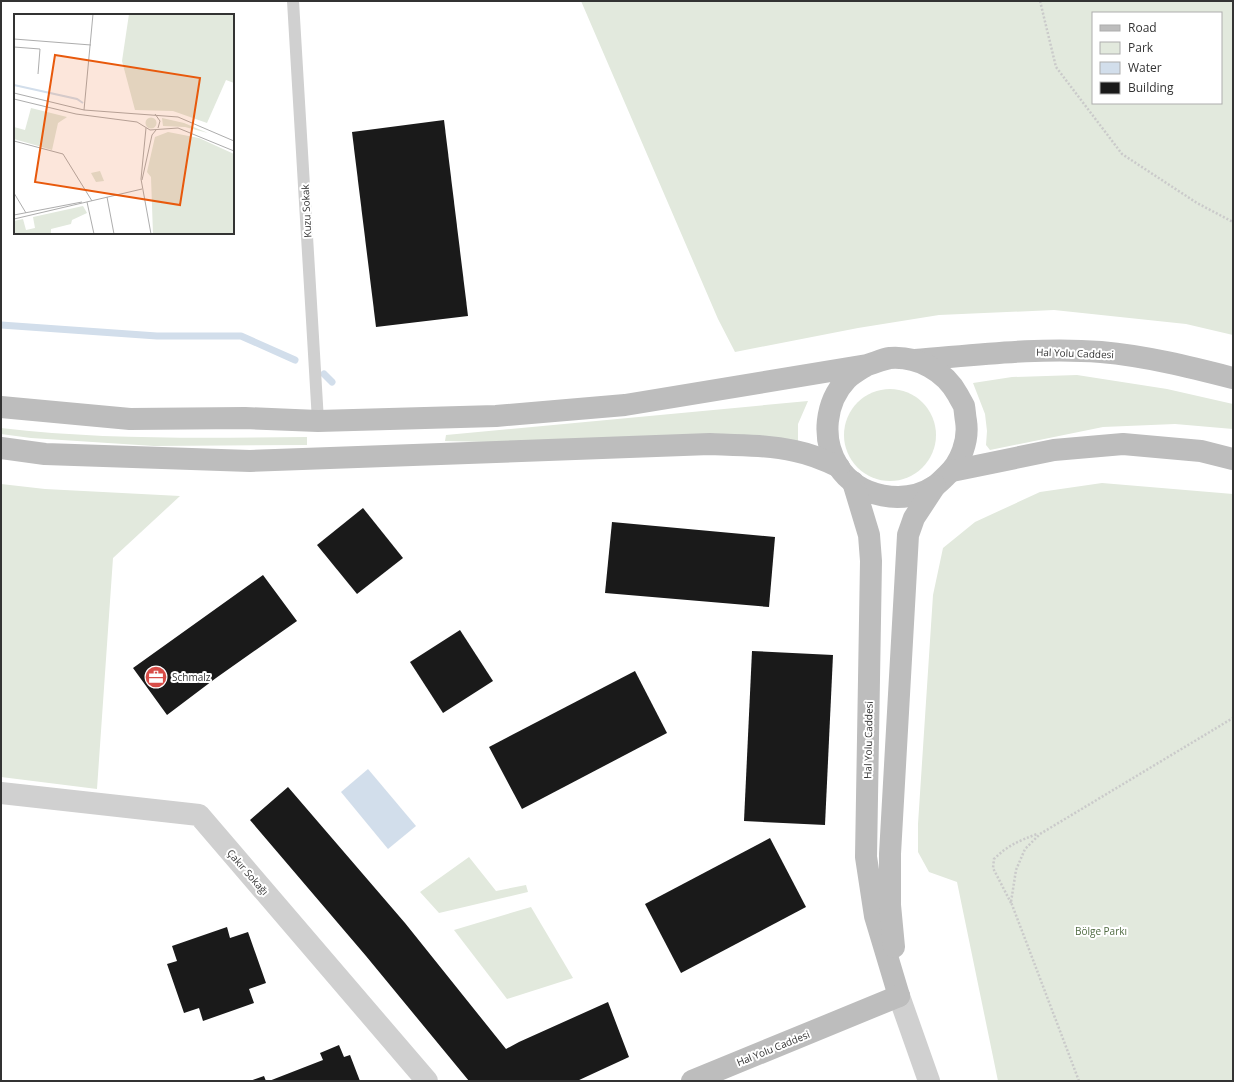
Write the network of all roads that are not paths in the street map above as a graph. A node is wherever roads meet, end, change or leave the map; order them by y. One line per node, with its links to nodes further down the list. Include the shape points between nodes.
1 (293, 1): 6 (lane, Kuzu Sokak)
2 (914, 360): 3 (main road, via 890,358); 4 (main road, Hal Yolu Caddesi, via 1045,350 1102,352 1170,362); 10 (main road, via 935,369 952,385 963,405 967,428 963,451)
3 (867, 365): 6 (main road, via 625,405 496,416); 9 (main road, via 848,379 834,398 827,421 829,445)
4 (1233, 378)
5 (1, 407): 6 (main road, via 130,419 245,418)
6 (318, 421)
7 (1, 448): 9 (main road, via 45,454 250,461 710,444 796,451)
8 (1233, 459): 10 (main road, via 1201,451 1123,444 1054,450)
9 (839, 466): 11 (main road)
10 (952, 471): 12 (main road)
11 (854, 482): 12 (main road, via 873,493 894,498 915,495); 14 (main road, Hal Yolu Caddesi, via 869,535 871,561 866,857 875,916)
12 (935, 486): 14 (main road, via 914,518 908,536 890,854 890,905)
13 (1, 794): 15 (street, Çakır Sokağı, via 199,815)
14 (899, 996): 16 (main road, Hal Yolu Caddesi); 17 (street)
15 (427, 1081)
16 (692, 1081)
17 (930, 1081)

